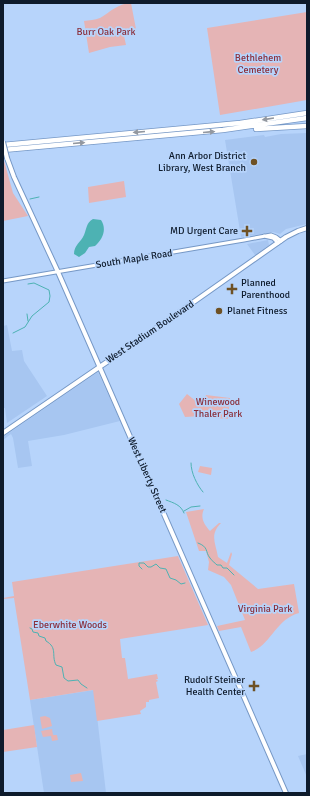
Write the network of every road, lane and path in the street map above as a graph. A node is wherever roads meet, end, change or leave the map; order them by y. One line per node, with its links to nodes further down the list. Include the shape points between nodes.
1 (307, 113): 6 (highway, one-way to 6, via 240,123)
2 (307, 118): 4 (highway)
3 (307, 126): 4 (highway)
4 (232, 129): 7 (highway, one-way to 4)
5 (3, 142): 10 (main road, West Liberty Street, bridge, via 14,177)
6 (3, 145)
7 (3, 150)
8 (307, 228): 9 (main road, West Stadium Boulevard)
9 (279, 242): 10 (street, South Maple Road, via 264,236); 12 (main road, West Stadium Boulevard)
10 (58, 272): 11 (street, South Maple Road); 12 (main road, West Liberty Street)
11 (3, 281)
12 (99, 367): 13 (main road, West Stadium Boulevard); 14 (main road, West Liberty Street)
13 (3, 433)
14 (286, 793)

